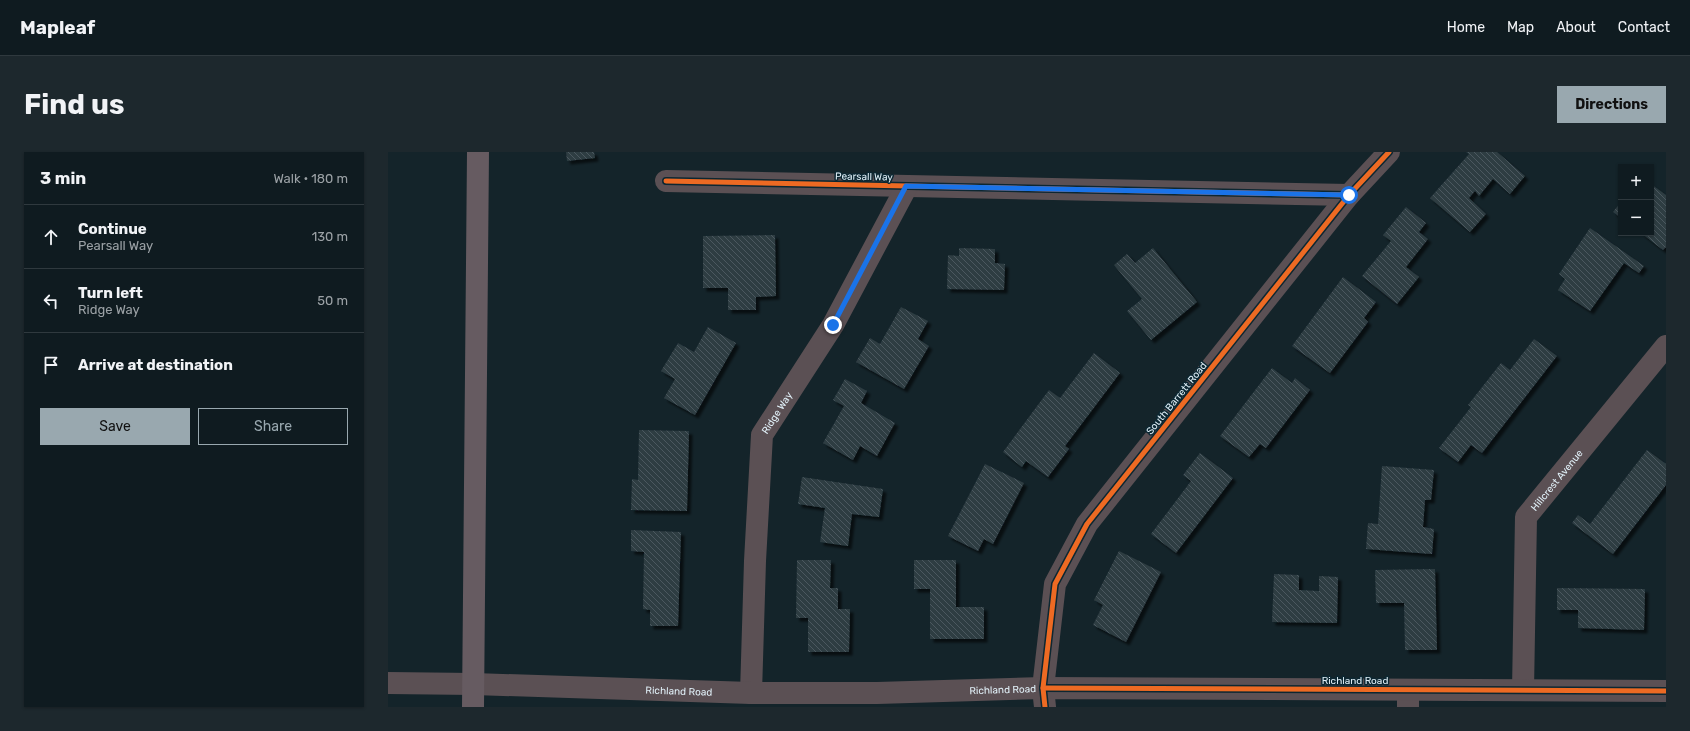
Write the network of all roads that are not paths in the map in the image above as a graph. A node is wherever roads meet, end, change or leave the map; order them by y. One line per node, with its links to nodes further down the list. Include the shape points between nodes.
1 (478, 152): 8 (highway)
2 (1388, 152): 5 (street, South Barrett Road)
3 (666, 181): 4 (street, Pearsall Way)
4 (906, 186): 5 (street, Pearsall Way); 11 (street, Ridge Way, via 833,325 762,435 754,561)
5 (1349, 195): 12 (street, South Barrett Road, via 1087,524 1055,584)
6 (1666, 346): 9 (street, Hillcrest Avenue, via 1526,517)
7 (388, 683): 8 (street, Richland Road)
8 (474, 684): 11 (street, Richland Road); 15 (highway)
9 (1523, 690): 10 (street, Richland Road); 13 (street, Richland Road)
10 (1666, 692)
11 (751, 693): 14 (street, Richland Road)
12 (1044, 697): 13 (street, Richland Road); 14 (street, Richland Road)
13 (1408, 698)
14 (875, 700)
15 (473, 707)

